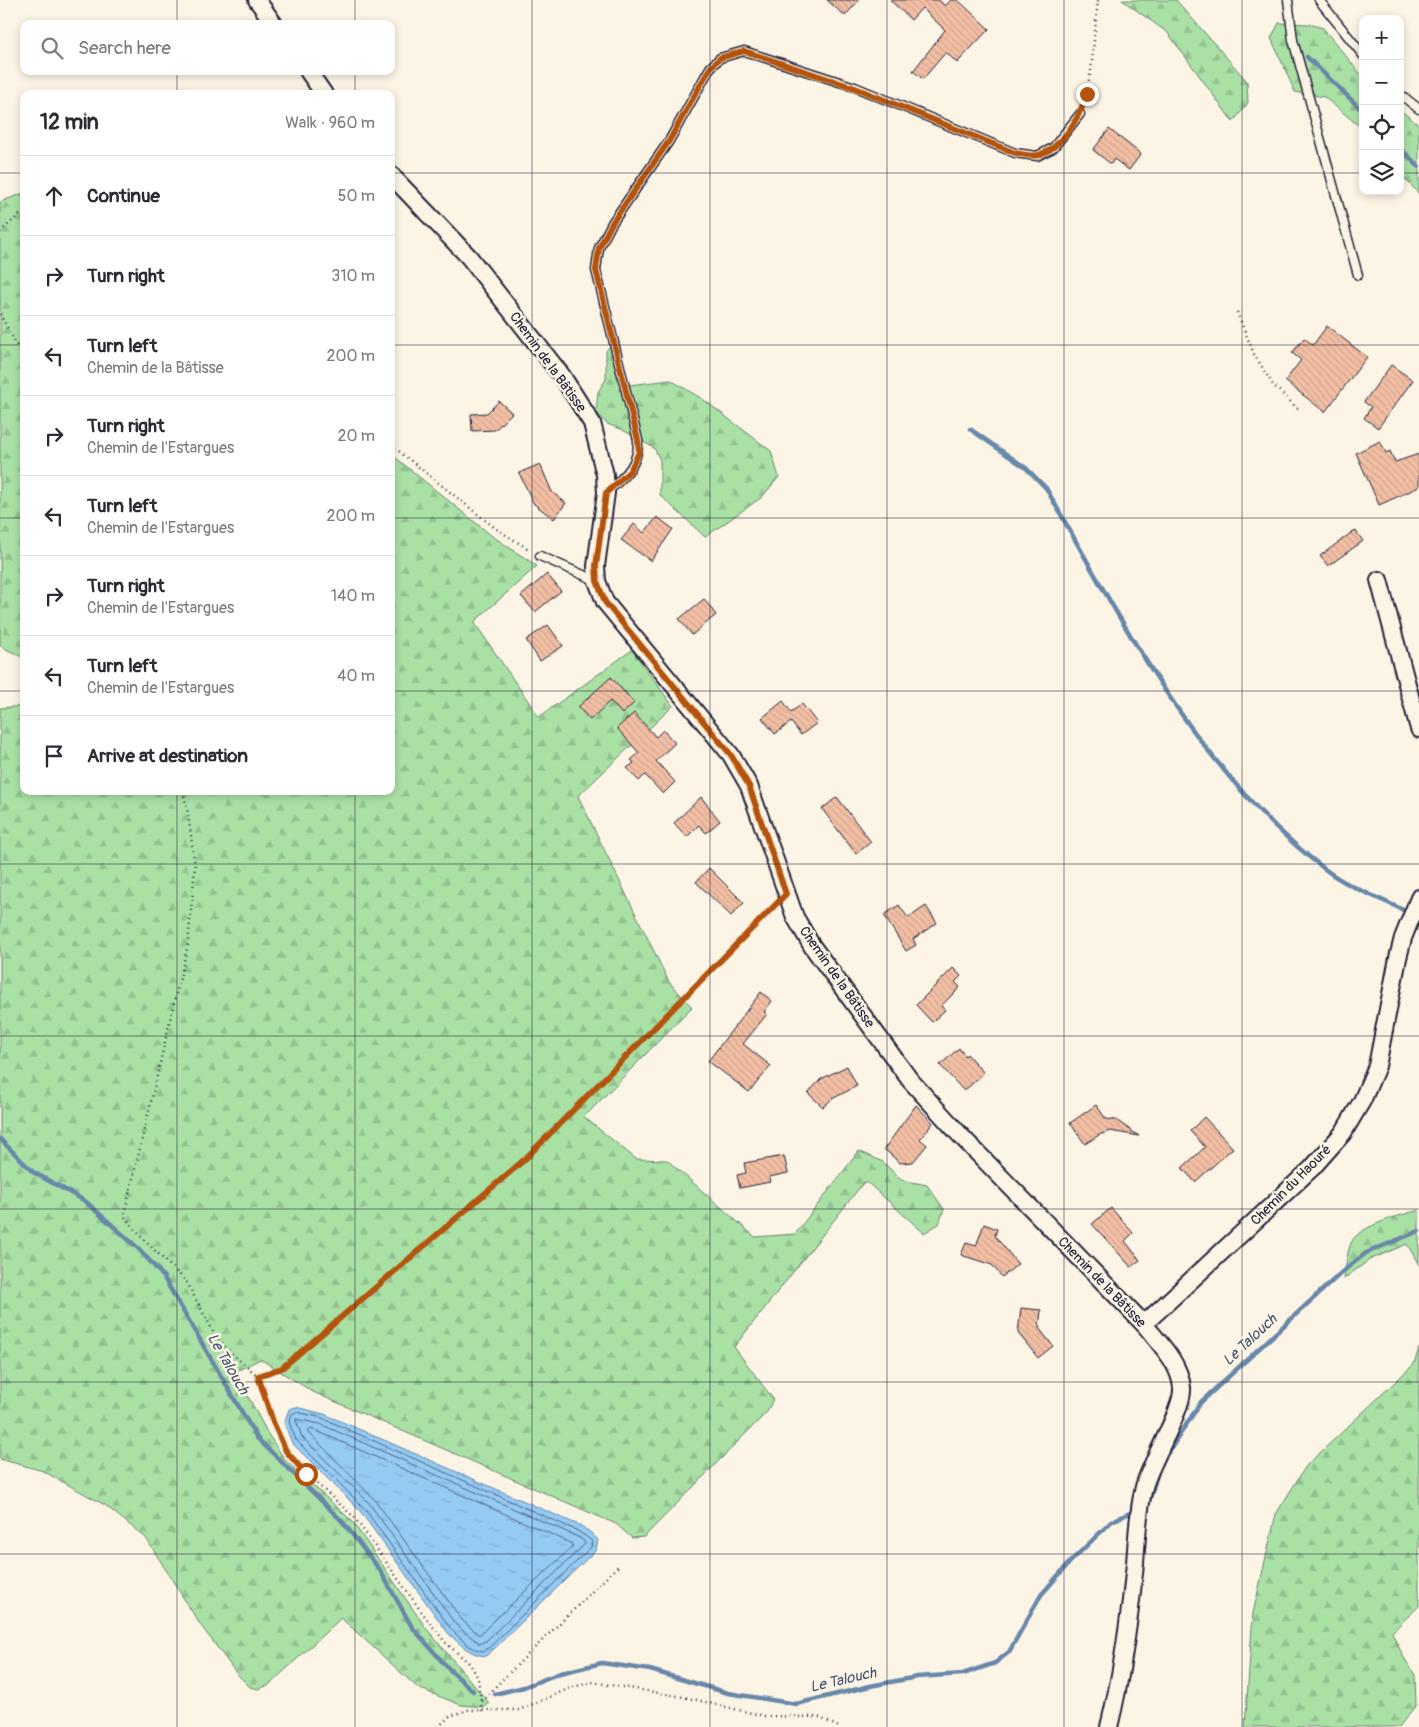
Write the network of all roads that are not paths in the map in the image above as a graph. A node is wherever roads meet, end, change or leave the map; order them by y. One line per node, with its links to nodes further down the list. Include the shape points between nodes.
1 (257, 0): 4 (street)
2 (1288, 0): 12 (lane, via 1293,40)
3 (1319, 0): 5 (lane)
4 (271, 20)
5 (1359, 50)
6 (311, 75): 7 (street)
7 (321, 90)
8 (1404, 97): 9 (lane)
9 (1419, 109)
10 (1080, 114): 13 (lane, via 1052,148 1037,156 1015,153 855,88 744,51 720,58 710,68 669,141 612,223 599,248 596,270 639,452 630,471)
11 (395, 179): 13 (street, Chemin de la Bâtisse, via 469,257 562,376 592,423 605,475)
12 (1358, 275)
13 (606, 493): 16 (street, Chemin de la Bâtisse, via 596,566)
14 (540, 556): 16 (lane)
15 (1380, 580): 17 (street)
16 (597, 581): 19 (street, Chemin de la Bâtisse, via 605,602 731,755 749,786 795,917 812,946 910,1080)
17 (1419, 729)
18 (1419, 898): 19 (street, Chemin du Haouré, via 1398,958 1377,1066 1343,1133 1312,1168)
19 (1144, 1324): 20 (street, Chemin de la Bâtisse, via 1171,1358 1183,1390 1143,1489 1132,1598)
20 (1109, 1727)

